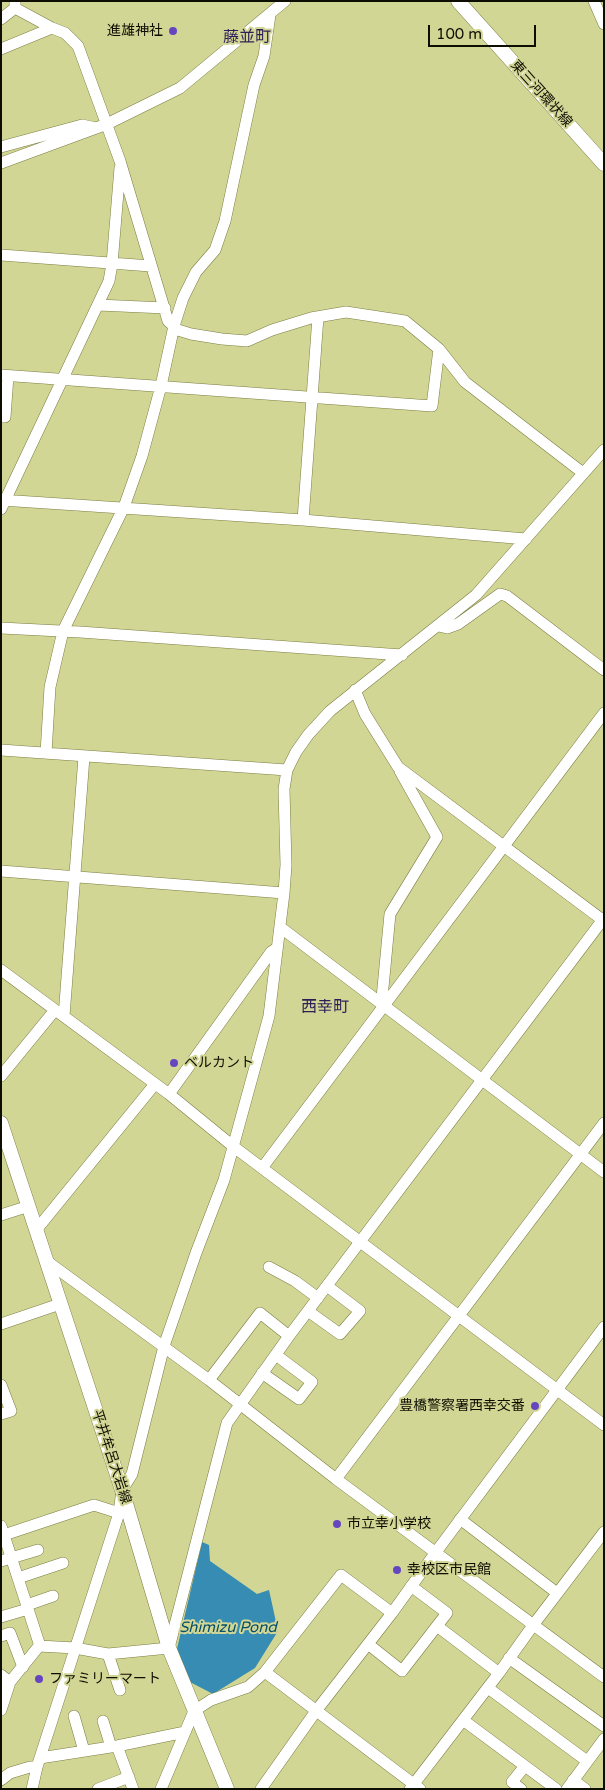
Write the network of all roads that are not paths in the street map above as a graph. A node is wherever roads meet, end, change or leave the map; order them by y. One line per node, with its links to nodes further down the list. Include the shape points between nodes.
1 (285, 1): 5 (street)
2 (458, 1): 14 (main road, 東三河環状線)
3 (594, 1): 7 (street)
4 (15, 5): 6 (street); 8 (street)
5 (270, 15): 10 (street, via 180,88); 21 (street, via 264,56 254,85 226,221 215,250 196,272 183,298)
6 (1, 19)
7 (604, 24)
8 (52, 28): 9 (street); 10 (street, via 65,33 78,46)
9 (1, 49)
10 (102, 126): 11 (street, via 82,125); 12 (street); 13 (street)
11 (1, 147)
12 (120, 161): 16 (street); 17 (street)
13 (1, 163)
14 (604, 164)
15 (1, 255): 16 (street)
16 (112, 264): 17 (street); 18 (street, via 109,281)
17 (151, 266): 19 (street)
18 (98, 305): 19 (street); 24 (street)
19 (165, 308): 21 (street, via 168,321)
20 (318, 317): 21 (street, via 247,341 191,334); 22 (street, via 346,312 405,321); 26 (street)
21 (174, 326): 25 (street)
22 (439, 349): 26 (street, via 432,406); 29 (street, via 465,382)
23 (5, 375): 24 (street); 27 (street, via 5,417)
24 (64, 379): 25 (street); 30 (street)
25 (161, 386): 26 (street); 31 (street)
26 (312, 397): 32 (street)
27 (1, 416)
28 (604, 450): 29 (street)
29 (583, 473): 33 (street)
30 (3, 503): 31 (street)
31 (124, 507): 32 (street); 36 (street)
32 (302, 520): 33 (street)
33 (526, 539): 34 (street, via 476,596)
34 (439, 626): 37 (street); 38 (street, via 447,628 458,624 500,594 507,596)
35 (3, 627): 36 (street)
36 (63, 631): 37 (street); 42 (street, via 50,687)
37 (402, 655): 39 (street)
38 (604, 670)
39 (355, 690): 44 (street); 45 (street, via 330,710 308,735)
40 (604, 713): 46 (street)
41 (1, 750): 42 (street)
42 (46, 753): 43 (street)
43 (84, 757): 45 (street); 48 (street)
44 (398, 768): 46 (street); 54 (street, via 437,837 390,914 382,998)
45 (287, 770): 49 (street, via 284,789)
46 (505, 845): 50 (street); 54 (street)
47 (1, 871): 48 (street)
48 (75, 877): 49 (street); 55 (street)
49 (284, 893): 51 (street)
50 (603, 919): 57 (street)
51 (280, 927): 52 (street); 54 (street)
52 (277, 948): 59 (street); 62 (street, via 269,1016)
53 (1, 970): 55 (street)
54 (384, 1006): 57 (street); 64 (street)
55 (59, 1013): 56 (street); 58 (street)
56 (1, 1076)
57 (482, 1080): 63 (street); 69 (street)
58 (155, 1084): 59 (street); 68 (street)
59 (169, 1094): 62 (street)
60 (1, 1122): 66 (main road, 平井牟呂大岩線)
61 (604, 1122): 63 (street)
62 (234, 1147): 64 (street); 80 (street)
63 (580, 1154): 65 (street); 76 (street)
64 (262, 1168): 69 (street)
65 (604, 1172)
66 (29, 1206): 67 (street); 68 (main road, 平井牟呂大岩線)
67 (1, 1216)
68 (37, 1229): 70 (main road, 平井牟呂大岩線)
69 (360, 1242): 72 (street); 76 (street)
70 (48, 1262): 74 (main road, 平井牟呂大岩線); 80 (street)
71 (268, 1267): 73 (street)
72 (328, 1286): 73 (street); 75 (street, via 360,1310 340,1334)
73 (318, 1298): 75 (street)
74 (60, 1304): 77 (street); 90 (main road, 平井牟呂大岩線)
75 (308, 1311): 79 (street)
76 (458, 1316): 85 (street); 89 (street)
77 (1, 1324)
78 (604, 1327): 85 (street)
79 (289, 1336): 81 (street); 83 (street, via 260,1314)
80 (164, 1346): 83 (street); 90 (street, via 132,1474)
81 (276, 1355): 82 (street); 82 (street, via 312,1382 299,1399)
82 (262, 1373): 86 (street)
83 (210, 1380): 86 (street)
84 (1, 1385): 87 (street, via 11,1411)
85 (557, 1390): 88 (street); 92 (street)
86 (240, 1404): 89 (street); 112 (street, via 227,1423)
87 (1, 1414)
88 (604, 1426)
89 (336, 1479): 96 (street)
90 (122, 1490): 91 (street); 112 (main road, 平井牟呂大岩線)
91 (119, 1513): 93 (street, via 94,1505); 111 (street)
92 (460, 1519): 96 (street); 101 (street)
93 (2, 1532): 97 (street)
94 (604, 1532): 101 (street)
95 (38, 1550): 97 (street)
96 (436, 1552): 100 (street); 106 (street)
97 (6, 1560): 99 (street)
98 (63, 1563): 99 (street)
99 (18, 1578): 103 (street)
100 (411, 1586): 104 (street); 107 (street, via 447,1614)
101 (558, 1593): 106 (street)
102 (53, 1596): 103 (street)
103 (27, 1607): 105 (street); 110 (street)
104 (392, 1613): 109 (street); 116 (street, via 341,1574)
105 (1, 1617)
106 (534, 1624): 114 (street); 118 (street)
107 (437, 1626): 109 (street, via 402,1671); 117 (street)
108 (1, 1636): 115 (street, via 10,1633)
109 (368, 1644): 124 (street)
110 (39, 1646): 111 (street); 115 (street)
111 (75, 1648): 113 (street); 133 (street)
112 (169, 1648): 113 (street); 123 (main road, 平井牟呂大岩線)
113 (108, 1654): 121 (street)
114 (509, 1658): 117 (street); 128 (street)
115 (23, 1666): 119 (street)
116 (265, 1672): 123 (street, via 248,1687 211,1700); 124 (street)
117 (499, 1673): 120 (street)
118 (604, 1677)
119 (4, 1681): 122 (street)
120 (488, 1688): 126 (street); 134 (street)
121 (120, 1690)
122 (1, 1710)
123 (194, 1711): 129 (street); 145 (main road, 平井牟呂大岩線)
124 (316, 1711): 139 (street); 146 (street)
125 (74, 1716): 132 (street)
126 (463, 1720): 135 (street); 139 (street)
127 (103, 1721): 130 (street)
128 (604, 1726)
129 (185, 1732): 130 (street); 144 (street)
130 (114, 1746): 132 (street); 136 (street)
131 (602, 1746): 134 (street)
132 (84, 1751): 133 (street)
133 (39, 1762): 137 (street, via 10,1773); 141 (street)
134 (587, 1762): 138 (street)
135 (525, 1766): 147 (street, via 512,1782); 148 (street)
136 (129, 1776): 142 (street); 143 (street)
137 (1, 1781): 140 (street)
138 (570, 1784): 149 (street)
139 (415, 1787)
140 (4, 1789)
141 (32, 1789)
142 (98, 1789)
143 (133, 1789)
144 (161, 1789)
145 (227, 1789)
146 (261, 1789)
147 (521, 1789)
148 (556, 1789)
149 (585, 1789)

